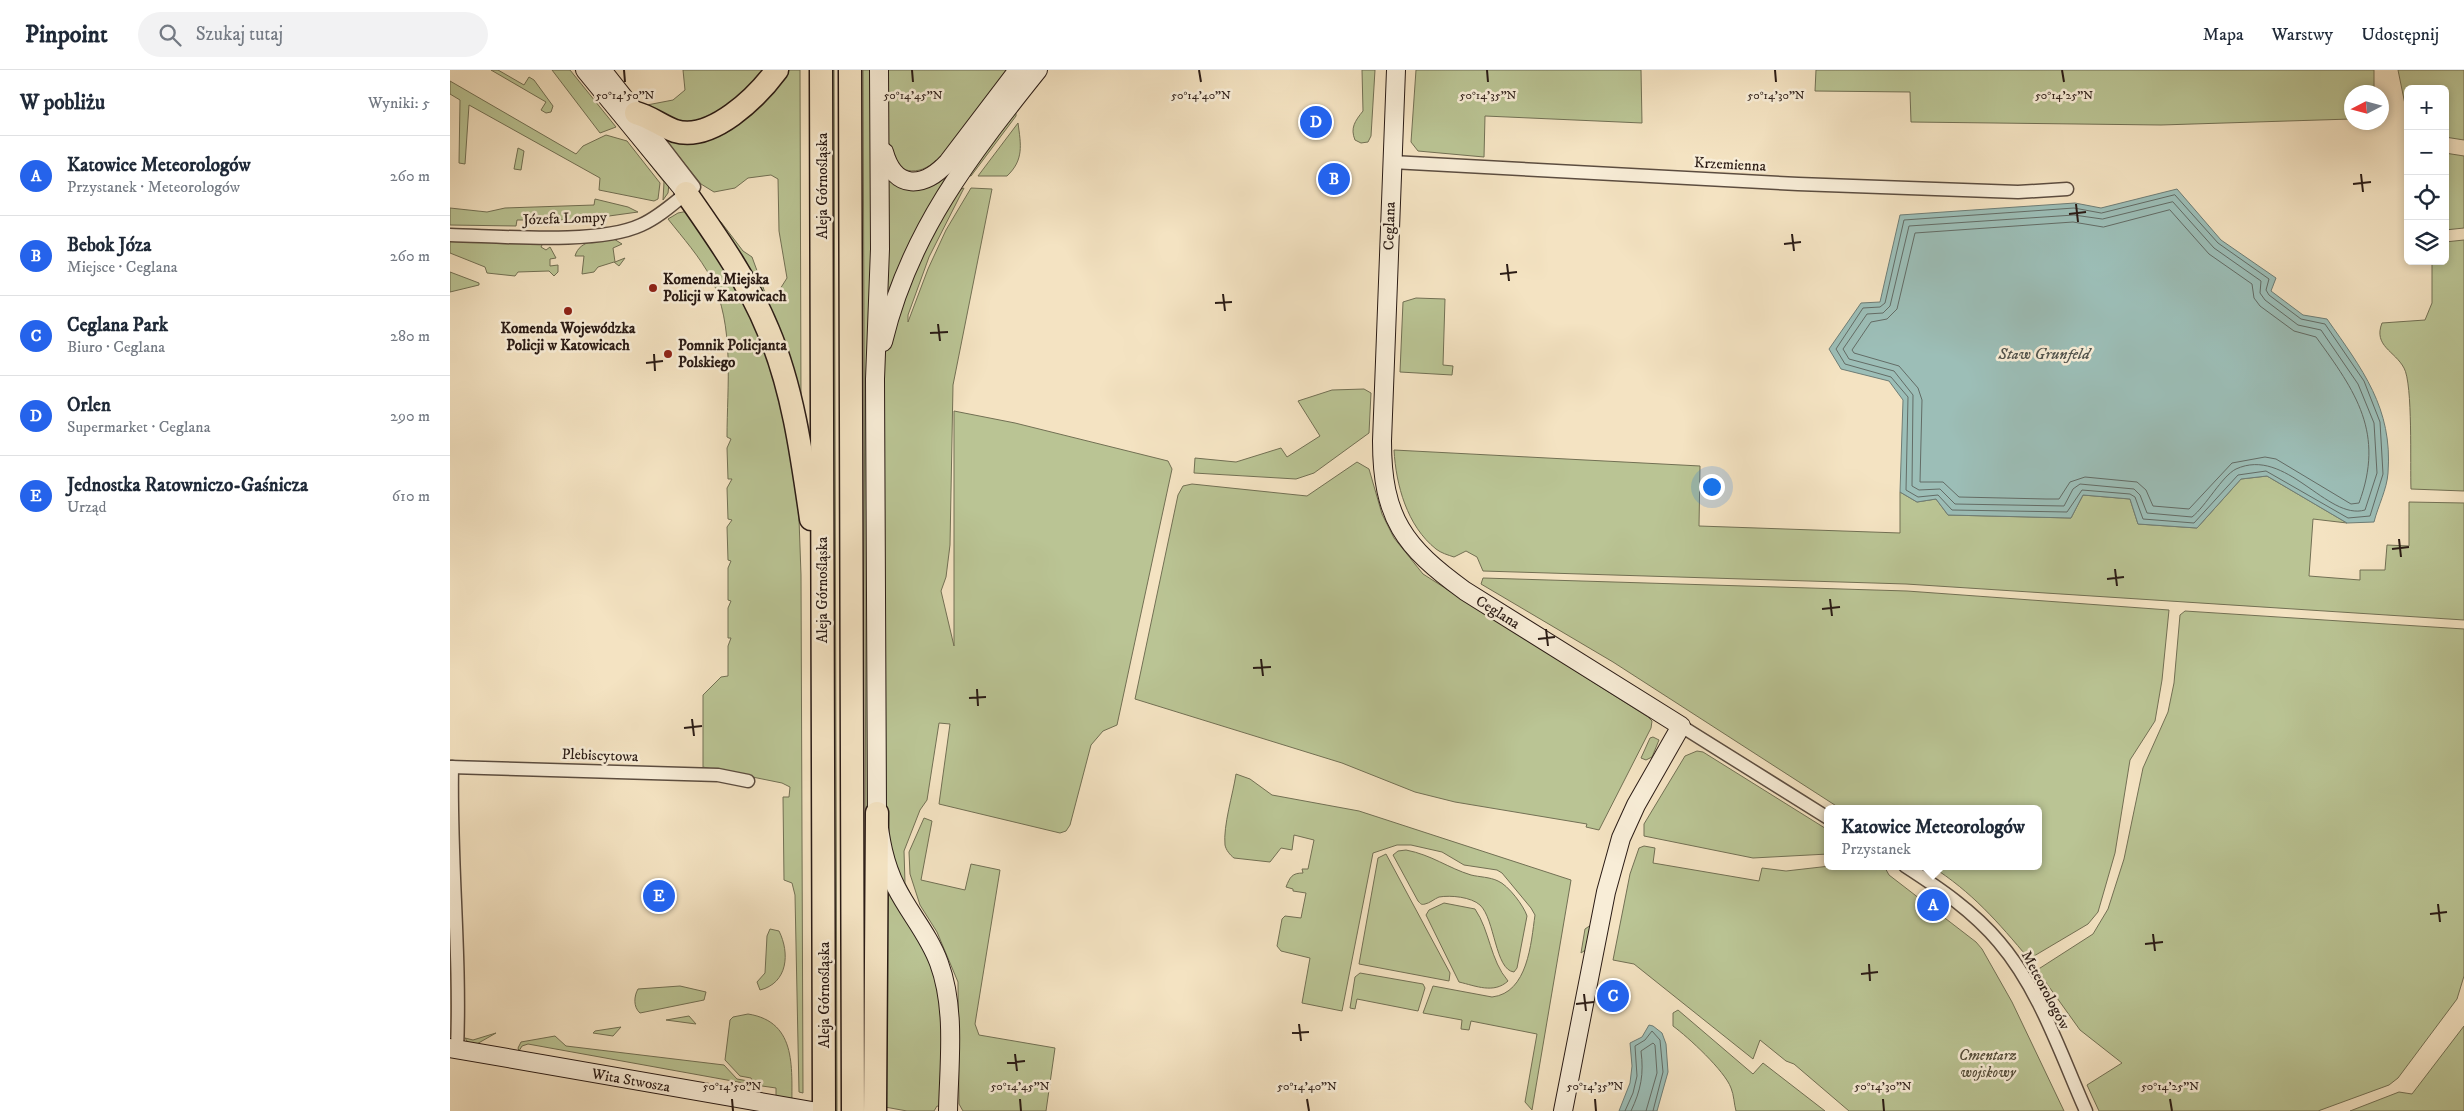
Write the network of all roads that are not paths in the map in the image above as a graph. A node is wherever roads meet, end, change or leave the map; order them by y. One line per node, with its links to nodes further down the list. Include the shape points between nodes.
1 (585, 70): 14 (street)
2 (602, 70): 10 (street)
3 (777, 70): 10 (highway, via 753,97 727,118 706,129 675,130)
4 (821, 70): 17 (highway, Aleja Górnośląska)
5 (850, 70): 27 (highway, Aleja Górnośląska)
6 (879, 70): 11 (street)
7 (1018, 70): 11 (street, via 948,162 927,179 905,180 892,172)
8 (1038, 70): 16 (street, via 973,153 938,205 892,309)
9 (1396, 70): 12 (street, Ceglana)
10 (636, 113): 14 (street, via 694,187)
11 (880, 137): 16 (street)
12 (1392, 162): 13 (street, Krzemienna, via 1798,184 2018,192); 18 (street, Ceglana, via 1382,441 1383,475 1394,514 1419,554 1464,591)
13 (2067, 189)
14 (686, 193): 15 (street, Józefa Lompy, via 648,221 624,230 566,236); 17 (highway, via 746,285 782,367 802,460)
15 (450, 235)
16 (875, 379): 21 (street)
17 (822, 599): 26 (highway, Aleja Górnośląska)
18 (1680, 726): 22 (street); 30 (street, via 1621,838 1606,892)
19 (451, 767): 20 (street, Plebiscytowa, via 713,775); 24 (street, via 458,976)
20 (748, 781)
21 (877, 813): 28 (highway); 29 (street, via 888,872 930,942 944,981 948,1016)
22 (1824, 816)
23 (1911, 870): 31 (street, Meteorologów, via 1966,909 2006,950 2031,990)
24 (454, 1049): 25 (street, Wita Stwosza)
25 (812, 1111)
26 (824, 1111)
27 (853, 1111)
28 (875, 1111)
29 (948, 1111)
30 (1563, 1111)
31 (2086, 1111)

